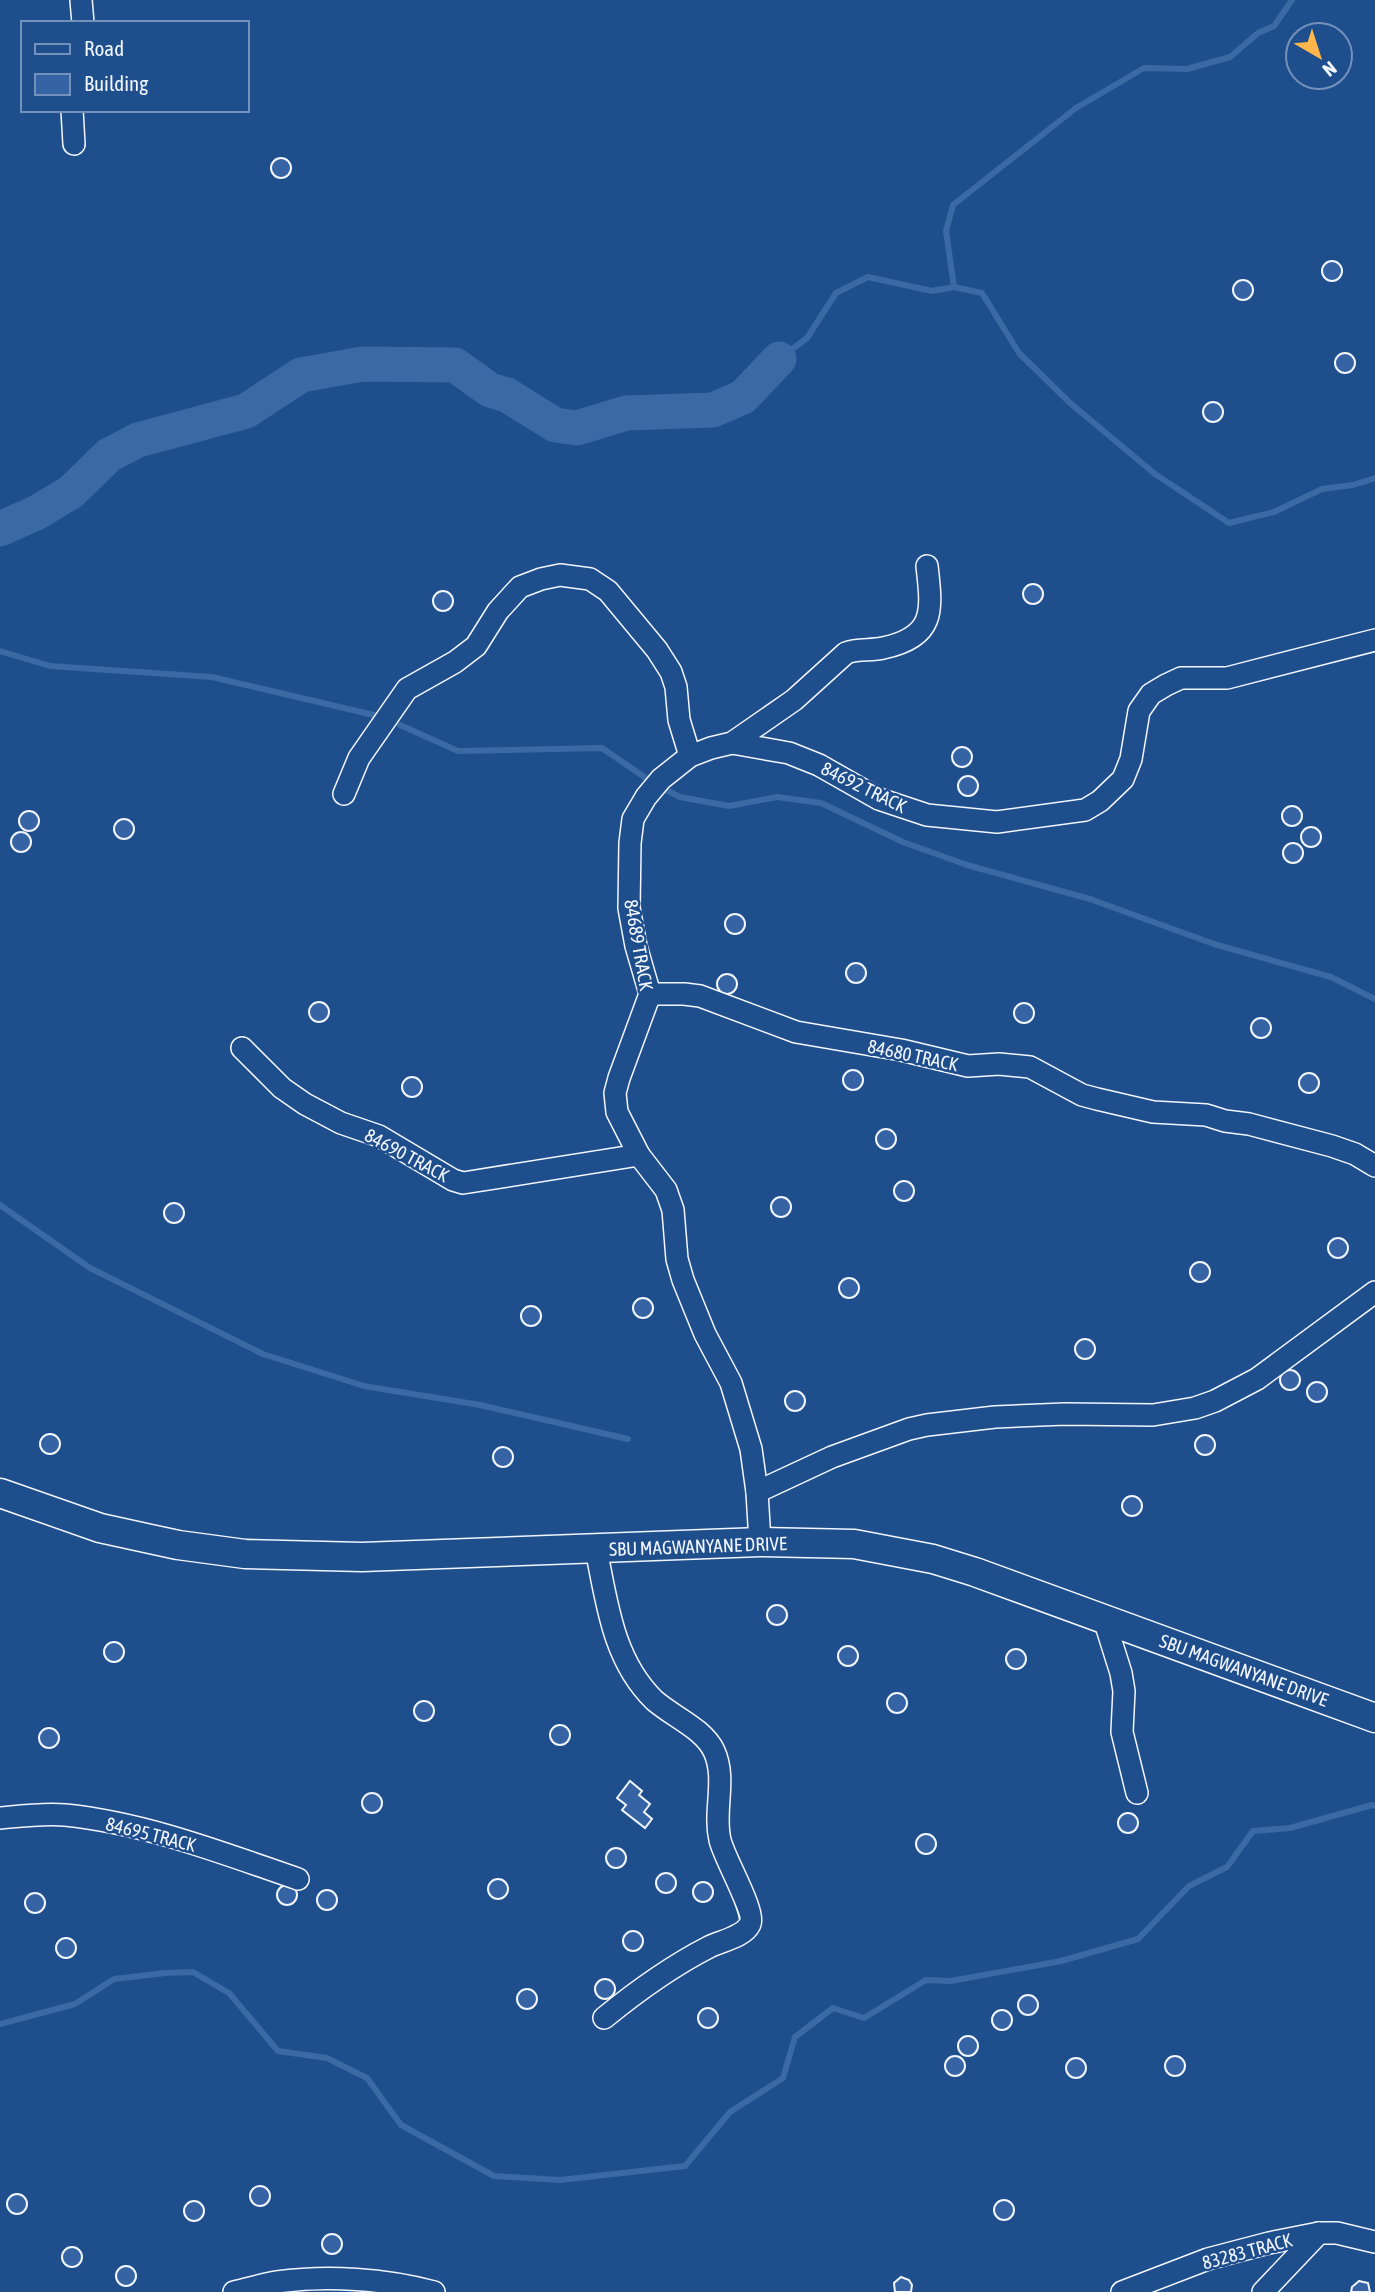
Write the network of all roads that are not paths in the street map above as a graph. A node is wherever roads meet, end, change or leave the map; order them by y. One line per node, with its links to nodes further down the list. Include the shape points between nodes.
1 (81, 0): 2 (street)
2 (83, 21)
3 (72, 112): 4 (street)
4 (74, 144)
5 (927, 566): 7 (street, 84689 TRACK, via 930,597 924,628 886,648 846,653 794,700)
6 (1375, 640): 7 (street, 84692 TRACK, via 1227,678 1181,678 1158,689 1139,711 1123,779 1085,810 997,822 927,816 880,799 789,753)
7 (732, 743): 8 (street, 84689 TRACK)
8 (690, 756): 9 (street, via 679,720 676,687 657,650 608,591 590,579 560,575 520,587 475,646 407,689 359,758); 10 (street, 84689 TRACK, via 661,779 633,819 629,908)
9 (344, 794)
10 (650, 994): 12 (street, 84689 TRACK, via 615,1093 617,1112); 13 (street, 84680 TRACK, via 700,996 796,1032 968,1066 1030,1067 1082,1095 1153,1112 1206,1115 1249,1124 1332,1146)
11 (242, 1048): 12 (street, 84690 TRACK, via 305,1104 379,1136 463,1183)
12 (639, 1155): 15 (street, 84689 TRACK, via 666,1189 683,1280 731,1383 751,1449)
13 (1375, 1166)
14 (1375, 1292): 15 (street, via 1257,1379 1195,1408 1153,1415 995,1417 927,1425 832,1457)
15 (757, 1492): 17 (street, 84689 TRACK)
16 (0, 1493): 18 (main road, SBU MAGWANYANE DRIVE, via 100,1528 245,1554 362,1557)
17 (760, 1542): 18 (main road, SBU MAGWANYANE DRIVE); 19 (main road, SBU MAGWANYANE DRIVE, via 854,1544 933,1559)
18 (596, 1549): 24 (street, via 612,1629 637,1680 713,1750 720,1772 720,1839 751,1920 740,1933 648,1982)
19 (1104, 1619): 20 (main road, SBU MAGWANYANE DRIVE); 21 (street, via 1121,1673 1122,1732)
20 (1375, 1718)
21 (1137, 1793)
22 (0, 1818): 23 (street, 84695 TRACK, via 63,1815 136,1828)
23 (298, 1879)
24 (604, 2018)
25 (1320, 2233): 26 (street, 83283 TRACK); 29 (street, 83283 TRACK, via 1208,2259); 30 (street)
26 (1375, 2242)
27 (234, 2292): 28 (street, via 318,2279)
28 (434, 2292)
29 (1122, 2292)
30 (1264, 2292)

